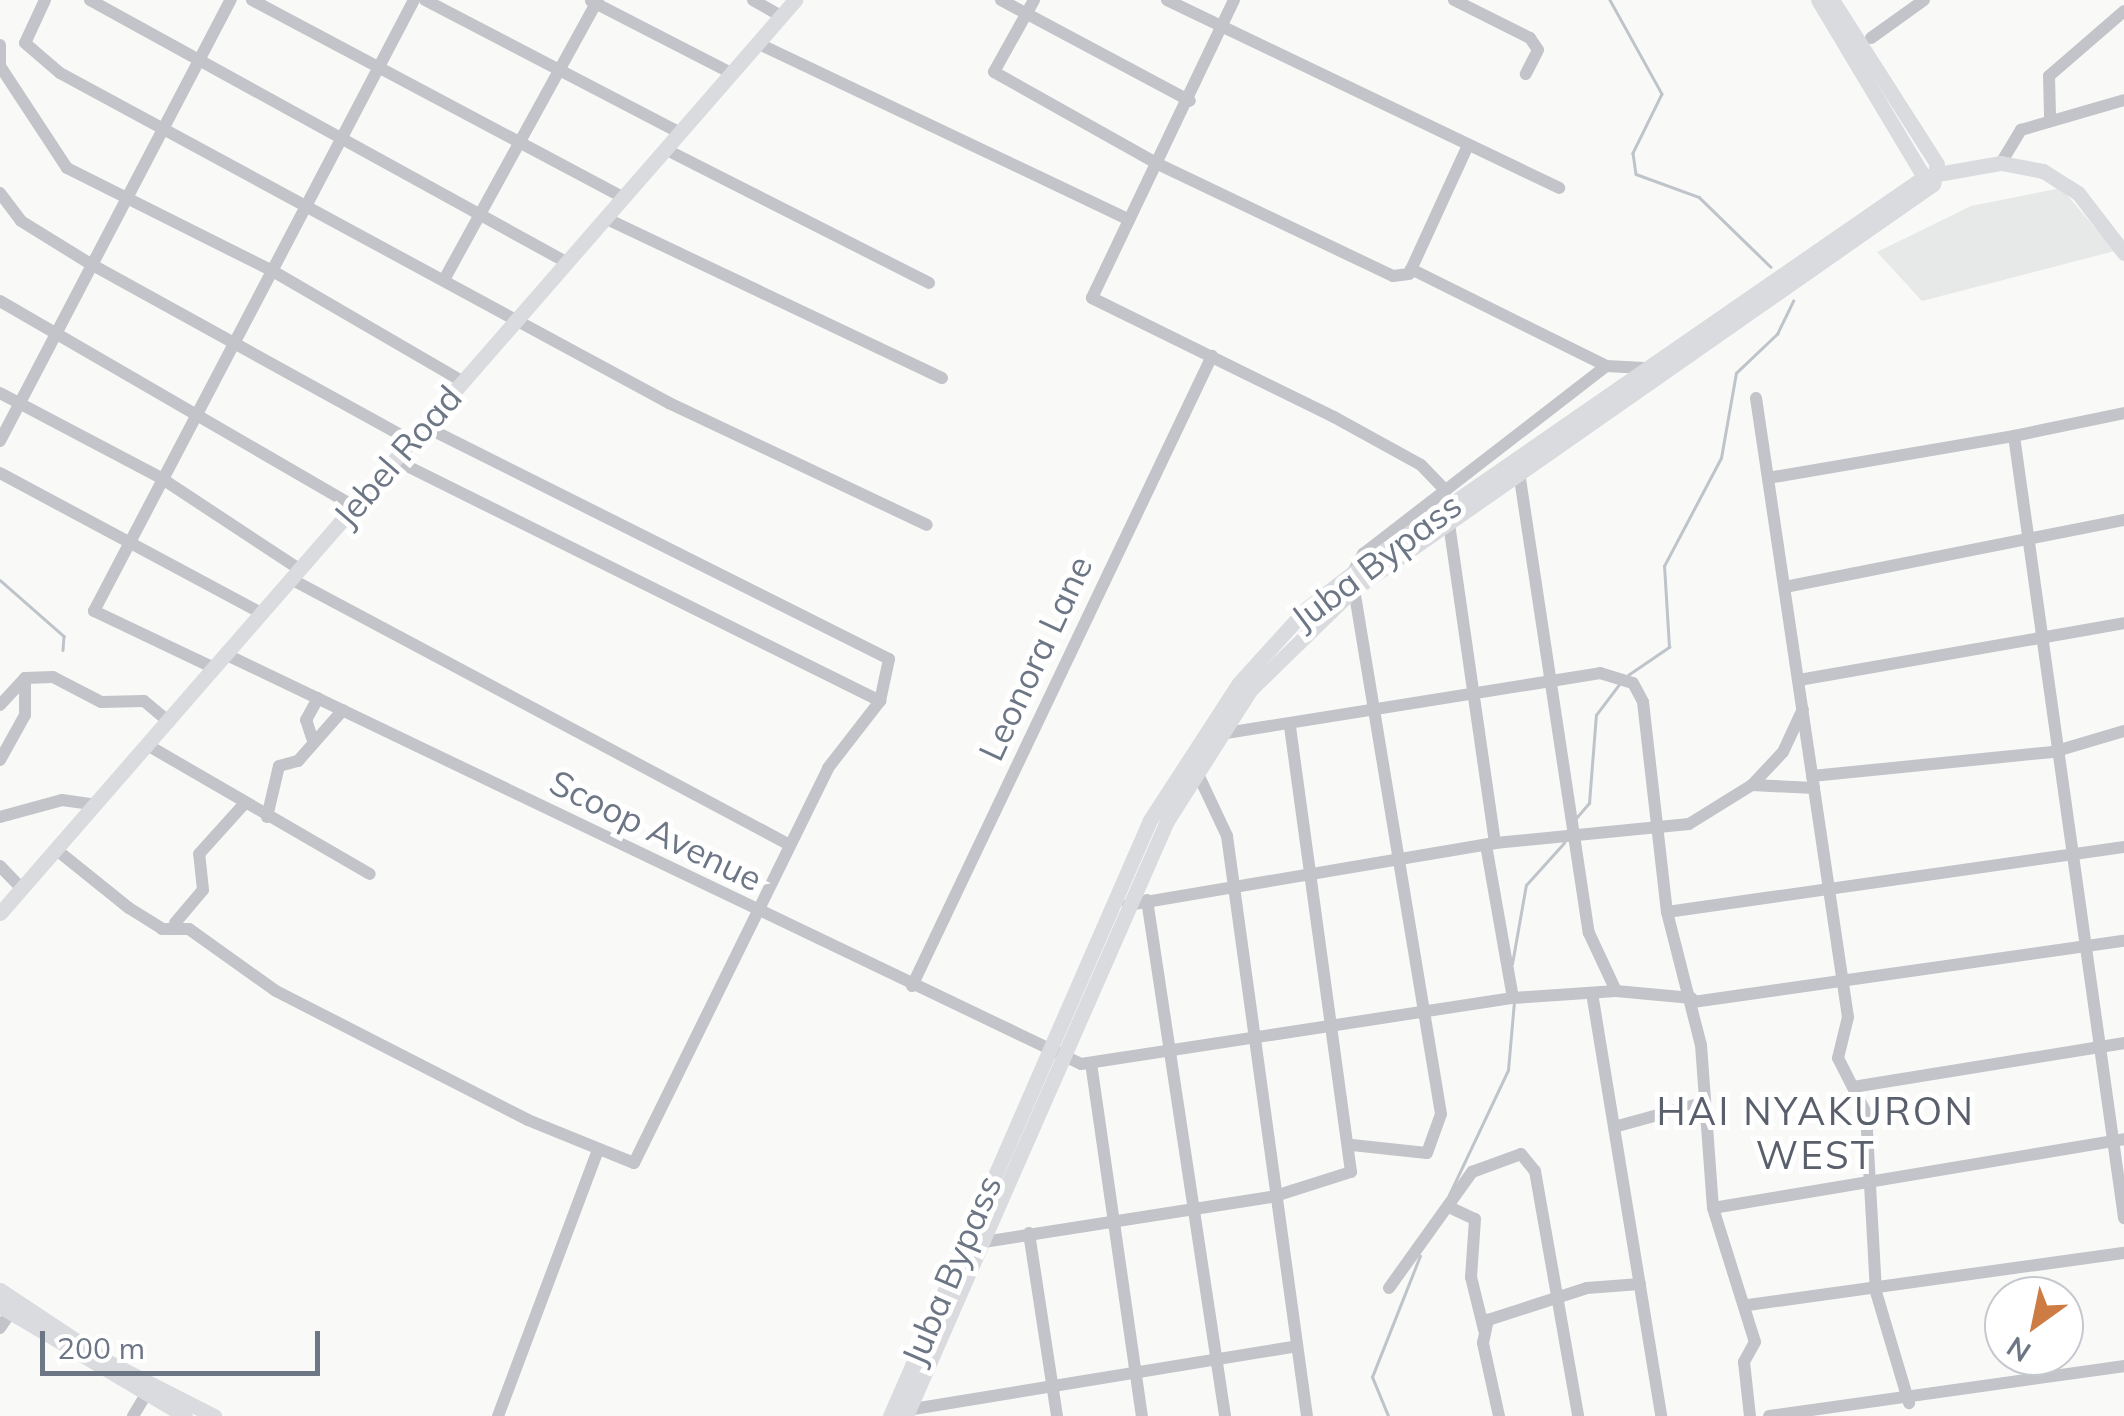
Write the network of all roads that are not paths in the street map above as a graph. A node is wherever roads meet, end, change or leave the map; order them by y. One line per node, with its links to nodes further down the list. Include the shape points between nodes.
1 (45, 0): 24 (street)
2 (90, 0): 27 (street)
3 (232, 0): 27 (street)
4 (252, 0): 28 (street)
5 (414, 0): 28 (street)
6 (426, 0): 29 (street)
7 (753, 0): 21 (street)
8 (795, 0): 21 (main road, Jebel Road)
9 (1000, 0): 20 (street)
10 (1034, 0): 20 (street)
11 (1167, 0): 22 (street)
12 (1234, 0): 22 (street)
13 (1454, 0): 31 (street, via 1530,38 1538,50)
14 (1818, 0): 47 (main road, via 1922,161)
15 (1832, 0): 37 (main road)
16 (1924, 0): 18 (street)
17 (594, 1): 29 (street); 30 (street)
18 (1908, 4): 23 (street)
19 (2124, 11): 34 (street, via 2049,76)
20 (1027, 14): 33 (street); 43 (street, via 994,72)
21 (781, 16): 25 (main road, Jebel Road)
22 (1222, 26): 33 (street); 40 (street)
23 (1871, 38)
24 (25, 43): 26 (street); 35 (street, via 60,73)
25 (757, 43): 30 (main road, Jebel Road); 54 (street)
26 (0, 45): 50 (street, via 0,66 51,149)
27 (199, 59): 35 (street); 38 (street)
28 (378, 67): 38 (street); 39 (street)
29 (561, 71): 36 (street); 39 (street)
30 (731, 73): 36 (main road, Jebel Road)
31 (1526, 74)
32 (2124, 100): 34 (street)
33 (1190, 101): 43 (street)
34 (2050, 116): 42 (street, via 2020,130)
35 (162, 127): 50 (street); 51 (street)
36 (679, 132): 41 (main road, Jebel Road)
37 (1917, 132): 44 (main road, via 1941,156); 45 (main road)
38 (344, 141): 51 (street); 52 (street)
39 (524, 144): 49 (street); 52 (street)
40 (1468, 145): 46 (street); 58 (street)
41 (665, 149): 49 (main road, Jebel Road); 61 (street)
42 (2001, 162): 44 (main road); 47 (main road); 55 (main road, via 2069,185)
43 (1158, 164): 54 (street); 58 (street, via 1393,276)
44 (1972, 166): 45 (main road)
45 (1938, 172): 47 (main road)
46 (1558, 188)
47 (1923, 188): 68 (main road, Juba Bypass); 81 (main road, Juba Bypass)
48 (0, 193): 57 (street, via 22,221)
49 (623, 197): 53 (main road, Jebel Road)
50 (122, 201): 57 (street); 59 (street)
51 (308, 206): 59 (street); 60 (street)
52 (480, 214): 56 (street); 60 (street)
53 (605, 218): 56 (main road, Jebel Road); 69 (street)
54 (1128, 220): 66 (street, via 1092,298)
55 (2124, 253)
56 (566, 262): 63 (main road, Jebel Road)
57 (89, 263): 64 (street); 65 (street)
58 (1412, 269): 67 (street)
59 (271, 270): 65 (street); 70 (street)
60 (445, 278): 63 (street)
61 (928, 283)
62 (0, 301): 64 (street)
63 (515, 321): 70 (main road, Jebel Road); 89 (street)
64 (51, 334): 73 (street); 74 (street)
65 (238, 342): 74 (street); 79 (street)
66 (1212, 356): 85 (street, via 1421,465); 148 (street, Leonora Lane)
67 (1606, 366): 68 (street); 85 (street)
68 (1645, 368): 87 (main road, Juba Bypass)
69 (942, 378)
70 (462, 381): 76 (main road, Jebel Road)
71 (0, 393): 73 (street)
72 (1756, 398): 84 (street)
73 (22, 408): 78 (street); 83 (street)
74 (196, 411): 83 (street); 86 (street)
75 (2124, 413): 77 (street)
76 (424, 426): 79 (main road, Jebel Road); 105 (street, via 890,659)
77 (2014, 436): 84 (street); 90 (street)
78 (0, 440)
79 (411, 441): 80 (main road, Jebel Road)
80 (394, 460): 86 (main road, Jebel Road); 105 (street)
81 (1519, 472): 87 (main road, Juba Bypass); 102 (street)
82 (0, 473): 91 (street)
83 (161, 478): 91 (street); 92 (street)
84 (1768, 478): 94 (street)
85 (1444, 489): 87 (street); 93 (street)
86 (354, 506): 92 (main road, Jebel Road)
87 (1443, 516): 93 (main road, Juba Bypass); 103 (street)
88 (2124, 520): 90 (street)
89 (928, 525)
90 (2023, 538): 94 (street); 97 (street)
91 (128, 546): 95 (street); 99 (street, via 94,610)
92 (295, 574): 95 (main road, Jebel Road); 127 (street)
93 (1353, 581): 107 (street); 113 (main road, Juba Bypass, via 1265,672); 159 (main road, Juba Bypass, via 1287,628 1196,741 1150,820)
94 (1785, 588): 101 (street)
95 (261, 613): 98 (main road, Jebel Road)
96 (2124, 623): 97 (street)
97 (2039, 637): 101 (street); 116 (street)
98 (226, 654): 99 (main road, Jebel Road); 104 (street, Scoop Avenue)
99 (214, 668): 110 (main road, Jebel Road)
100 (25, 678): 106 (street); 110 (street, via 60,678 101,702 133,697); 117 (street, via 26,715)
101 (1799, 680): 108 (street)
102 (1553, 683): 103 (street); 125 (street, via 1616,672 1633,683 1643,702); 126 (street)
103 (1469, 694): 107 (street); 128 (street)
104 (318, 698): 109 (street, Scoop Avenue); 114 (street, via 306,720)
105 (880, 701): 127 (street, via 828,768)
106 (0, 705)
107 (1380, 705): 111 (street); 132 (street)
108 (1803, 708): 119 (street); 120 (street, via 1783,752)
109 (343, 710): 114 (street); 142 (street, Scoop Avenue)
110 (169, 722): 115 (main road, Jebel Road)
111 (1290, 725): 113 (street); 134 (street)
112 (2124, 731): 116 (street)
113 (1220, 734): 118 (main road, Juba Bypass)
114 (312, 738): 124 (street, via 298,760 279,766)
115 (149, 746): 121 (street); 122 (main road, Jebel Road)
116 (2053, 752): 119 (street); 131 (street)
117 (0, 760)
118 (1196, 770): 136 (street, via 1218,800); 141 (main road, Juba Bypass)
119 (1813, 782): 120 (street); 138 (street)
120 (1752, 784): 125 (street, via 1698,820)
121 (244, 804): 124 (street); 144 (street, via 199,854 203,890)
122 (97, 806): 123 (street, via 62,800); 130 (main road, Jebel Road)
123 (0, 817)
124 (267, 817): 135 (street)
125 (1655, 827): 126 (street); 143 (street)
126 (1575, 834): 128 (street); 149 (street, via 1594,956)
127 (788, 844): 142 (street)
128 (1490, 844): 132 (street); 151 (street)
129 (2124, 847): 131 (street)
130 (58, 851): 137 (main road, Jebel Road); 144 (street, via 128,908 162,928)
131 (2067, 857): 138 (street); 146 (street)
132 (1402, 858): 134 (street); 153 (street)
133 (0, 866): 137 (street)
134 (1313, 872): 136 (street); 154 (street)
135 (370, 874)
136 (1233, 885): 139 (street); 155 (street)
137 (22, 888): 140 (main road, Jebel Road)
138 (1825, 888): 143 (street); 147 (street)
139 (1147, 900): 141 (street); 158 (street)
140 (3, 903)
141 (1128, 905): 159 (main road, Juba Bypass)
142 (754, 911): 148 (street, Scoop Avenue); 166 (street, via 634,1163)
143 (1667, 912): 152 (street)
144 (174, 923): 166 (street, via 276,991)
145 (2124, 942): 146 (street, Scoop Avenue)
146 (2086, 946): 147 (street, Scoop Avenue); 157 (street)
147 (1837, 985): 152 (street, Scoop Avenue); 161 (street, via 1848,1017 1838,1058)
148 (912, 986): 159 (street, Scoop Avenue)
149 (1616, 991): 150 (street, Scoop Avenue); 152 (street, Scoop Avenue)
150 (1592, 993): 151 (street, Scoop Avenue); 163 (street)
151 (1513, 998): 153 (street, Scoop Avenue)
152 (1692, 1000): 162 (street)
153 (1421, 1009): 154 (street, Scoop Avenue); 165 (street, via 1440,1096 1438,1143 1402,1154)
154 (1331, 1024): 155 (street, Scoop Avenue); 165 (street)
155 (1250, 1038): 158 (street, Scoop Avenue); 168 (street)
156 (2124, 1043): 157 (street)
157 (2101, 1046): 161 (street); 164 (street)
158 (1171, 1050): 160 (street, Scoop Avenue); 169 (street)
159 (1054, 1054): 160 (street, Scoop Avenue); 175 (main road, Juba Bypass); 199 (main road, Juba Bypass)
160 (1091, 1063): 172 (street)
161 (1853, 1087): 167 (street, via 1866,1114)
162 (1702, 1103): 163 (street); 171 (street)
163 (1614, 1127): 177 (street)
164 (2121, 1139): 167 (street); 173 (street)
165 (1352, 1146): 168 (street, via 1347,1177)
166 (598, 1150): 198 (street)
167 (1870, 1179): 171 (street); 180 (street)
168 (1272, 1197): 169 (street); 186 (street)
169 (1193, 1205): 172 (street); 187 (street)
170 (1451, 1208): 178 (street); 181 (street, via 1482,1162 1521,1154 1535,1171); 185 (street, via 1475,1219 1471,1276)
171 (1713, 1208): 182 (street)
172 (1112, 1218): 174 (street); 189 (street)
173 (2124, 1218)
174 (1029, 1233): 175 (street); 190 (street)
175 (977, 1244): 194 (main road, Juba Bypass)
176 (2124, 1253): 180 (street)
177 (1640, 1284): 181 (street); 207 (street)
178 (1389, 1288)
179 (0, 1290): 197 (main road, via 110,1364)
180 (1876, 1292): 182 (street); 193 (street)
181 (1554, 1301): 185 (street, via 1502,1310); 206 (street)
182 (1748, 1305): 208 (street)
183 (5, 1310): 184 (street); 191 (main road)
184 (0, 1328)
185 (1484, 1330): 205 (street)
186 (1296, 1346): 187 (street); 204 (street)
187 (1215, 1356): 189 (street); 203 (street)
188 (2124, 1366): 193 (street)
189 (1135, 1370): 190 (street); 202 (street)
190 (1054, 1386): 192 (street); 201 (street)
191 (145, 1396): 195 (street); 196 (main road)
192 (971, 1400): 194 (street); 200 (street)
193 (1908, 1403): 209 (street)
194 (906, 1413)
195 (133, 1416)
196 (184, 1416)
197 (214, 1416)
198 (498, 1416)
199 (890, 1416)
200 (974, 1416)
201 (1057, 1416)
202 (1142, 1416)
203 (1225, 1416)
204 (1308, 1416)
205 (1498, 1416)
206 (1578, 1416)
207 (1661, 1416)
208 (1750, 1416)
209 (1769, 1416)

